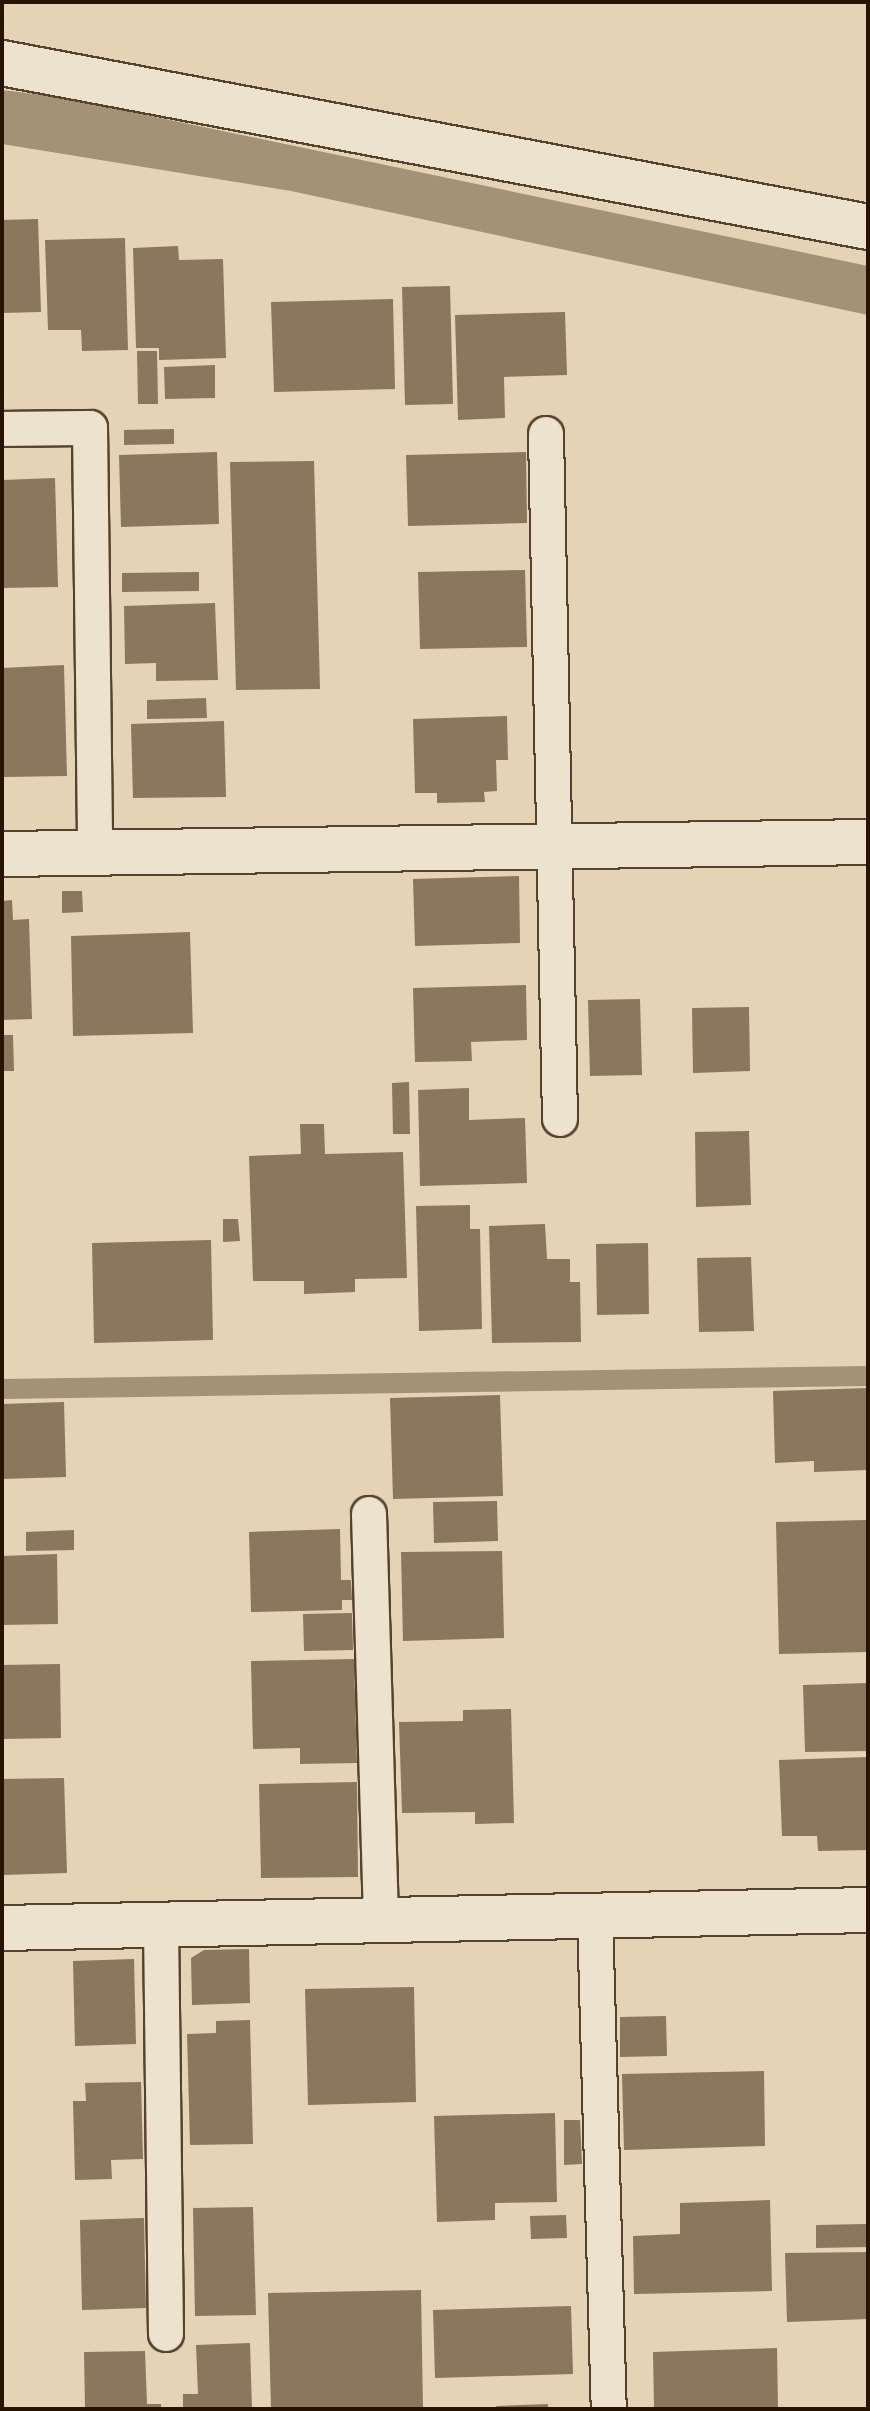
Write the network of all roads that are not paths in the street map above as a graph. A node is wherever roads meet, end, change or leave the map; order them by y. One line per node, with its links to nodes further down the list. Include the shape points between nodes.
1 (2, 63): 2 (street)
2 (868, 227)
3 (2, 429): 7 (lane, via 90,428)
4 (546, 434): 6 (lane)
5 (868, 842): 6 (street)
6 (554, 846): 7 (street); 9 (lane)
7 (95, 853): 8 (street)
8 (2, 854)
9 (560, 1119)
10 (369, 1514): 13 (lane)
11 (868, 1910): 12 (street)
12 (595, 1916): 13 (street); 17 (lane)
13 (381, 1920): 14 (street)
14 (161, 1925): 15 (street); 16 (lane)
15 (2, 1928)
16 (166, 2334)
17 (609, 2409)

